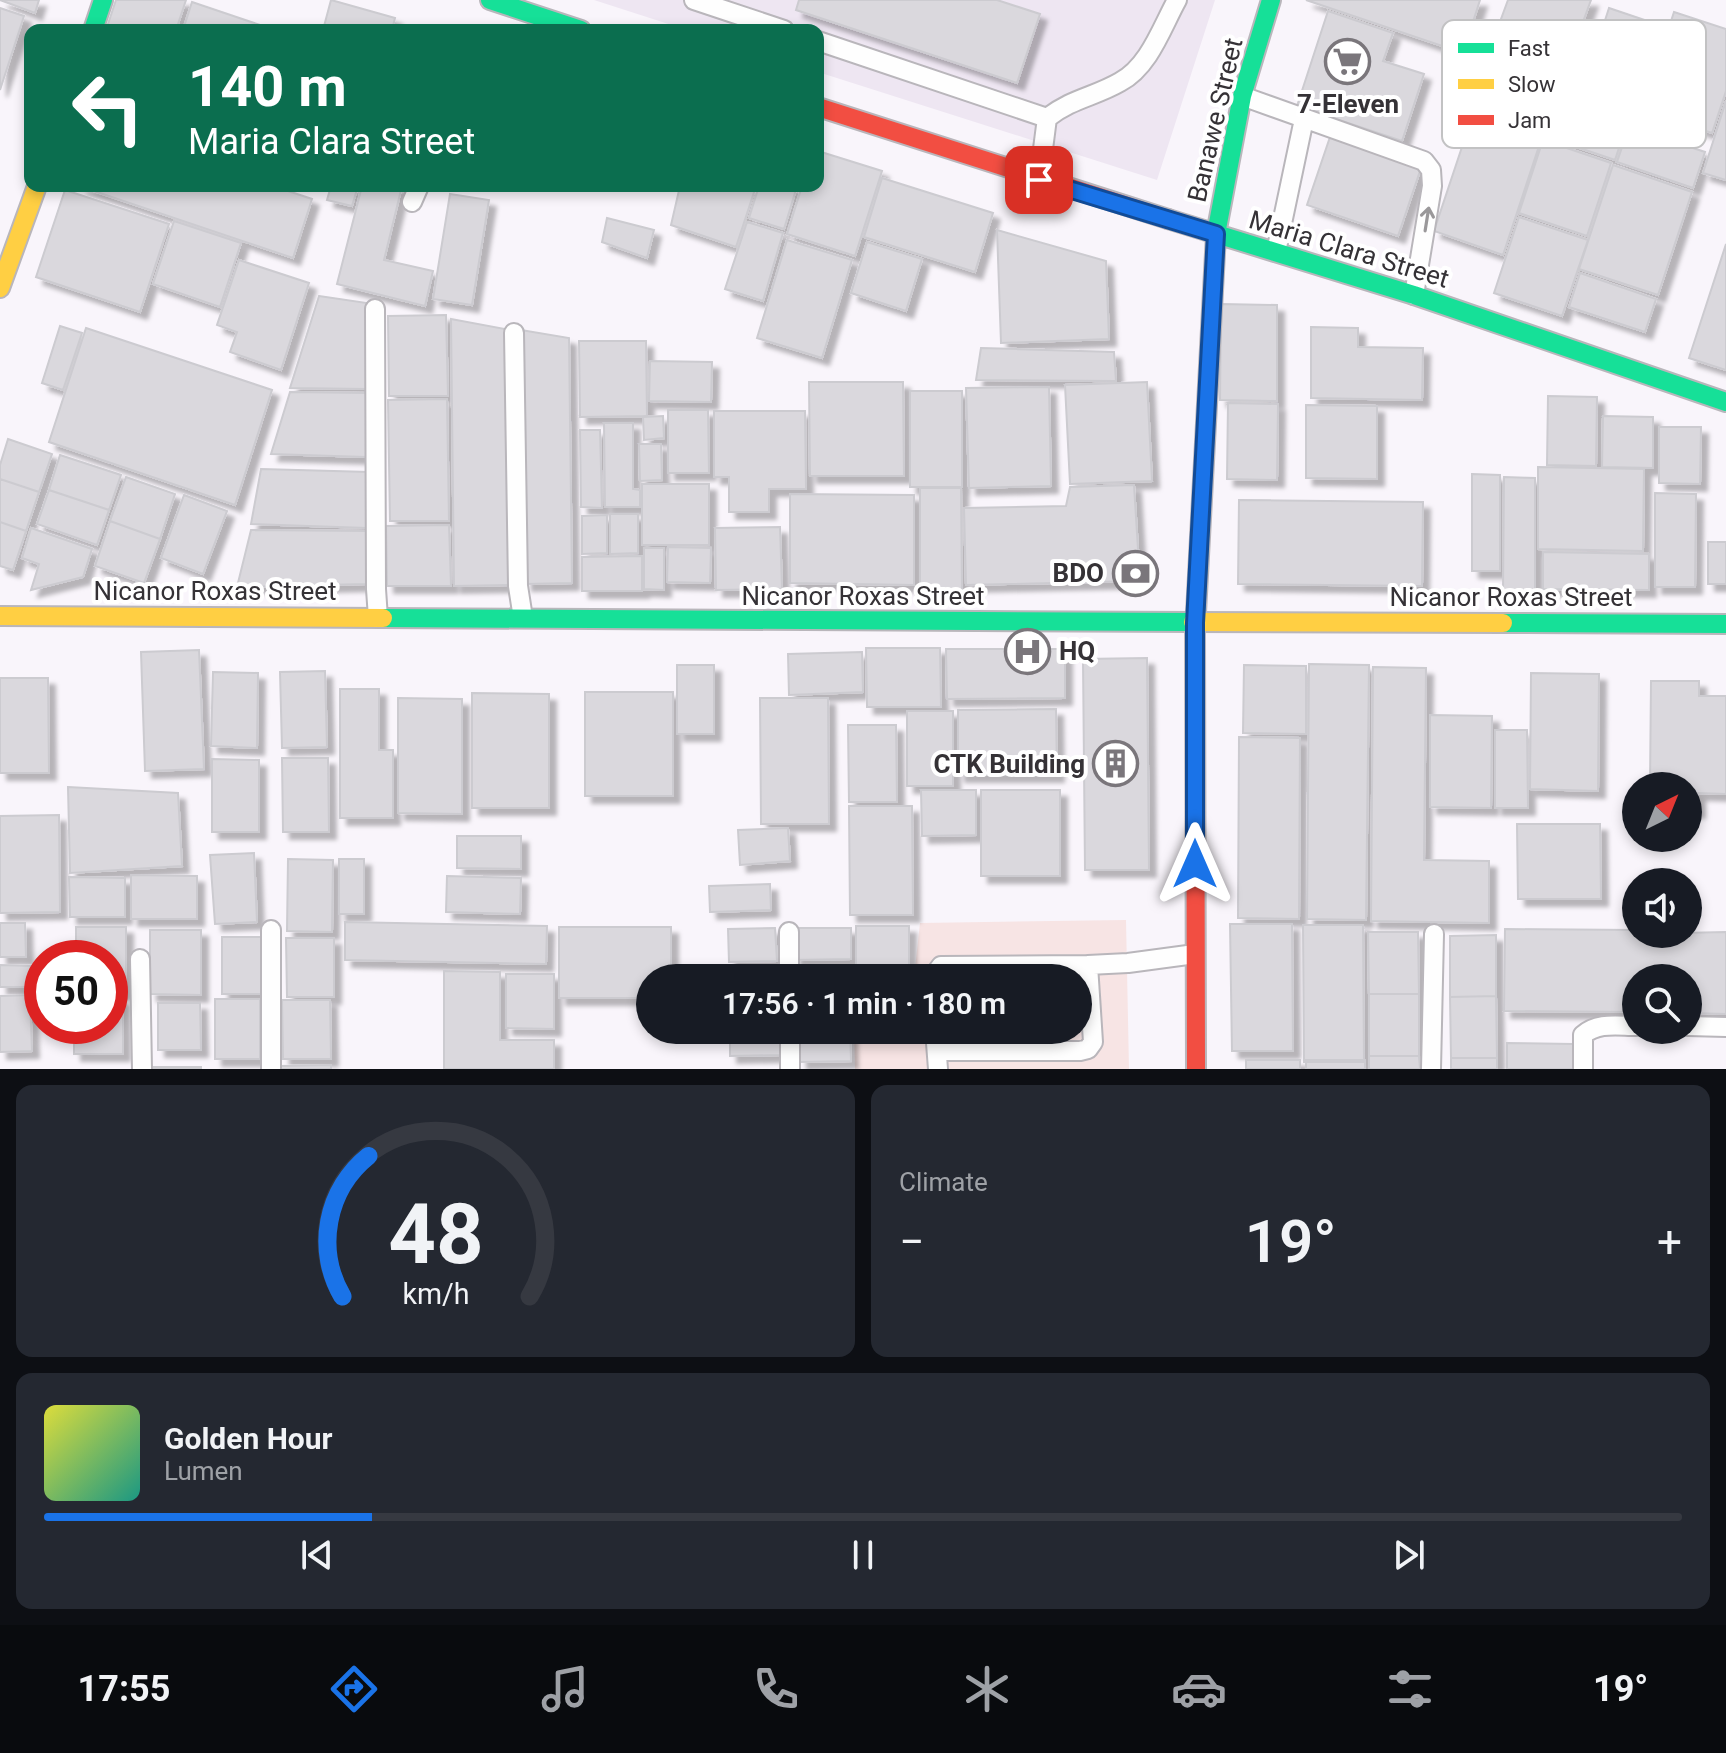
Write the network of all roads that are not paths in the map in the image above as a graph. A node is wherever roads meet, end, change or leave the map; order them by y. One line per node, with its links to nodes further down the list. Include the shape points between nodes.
1 (103, 0): 7 (street)
2 (490, 0): 6 (street)
3 (694, 0): 9 (lane)
4 (1177, 0): 13 (lane, via 1140,67)
5 (1271, 0): 11 (street, Banawe Street)
6 (515, 6): 8 (street)
7 (95, 24)
8 (564, 24)
9 (766, 24)
10 (824, 43): 13 (lane)
11 (1242, 96): 14 (lane); 17 (street, Banawe Street)
12 (824, 109): 15 (street, Maria Clara Street)
13 (1047, 118): 15 (lane)
14 (1304, 119): 18 (lane); 20 (lane, one-way to 14, via 1431,170 1424,161)
15 (1039, 180): 17 (street, Maria Clara Street)
16 (35, 192): 19 (street)
17 (1216, 234): 18 (street, Maria Clara Street); 27 (street, Banawe Street)
18 (1276, 252): 20 (street, Maria Clara Street)
19 (0, 288)
20 (1414, 295): 23 (street, Maria Clara Street)
21 (375, 309): 25 (lane)
22 (514, 333): 26 (lane, via 518,586)
23 (1726, 402)
24 (0, 616): 25 (street, Nicanor Roxas Street)
25 (378, 618): 26 (street, Nicanor Roxas Street)
26 (524, 620): 27 (street, Nicanor Roxas Street)
27 (1195, 623): 28 (street, Nicanor Roxas Street); 32 (street, Banawe Street)
28 (1726, 624)
29 (271, 930): 43 (lane)
30 (789, 932): 34 (lane)
31 (1434, 934): 46 (lane)
32 (1195, 954): 35 (lane); 45 (street, Banawe Street)
33 (140, 959): 42 (lane)
34 (789, 964)
35 (1092, 965)
36 (1622, 1026): 47 (lane, via 1601,1025 1583,1035)
37 (1702, 1026): 38 (lane)
38 (1726, 1027)
39 (790, 1044): 44 (lane)
40 (1092, 1044): 41 (lane, via 1080,1051)
41 (938, 1060)
42 (142, 1069)
43 (271, 1069)
44 (790, 1069)
45 (1196, 1069)
46 (1431, 1069)
47 (1583, 1069)

